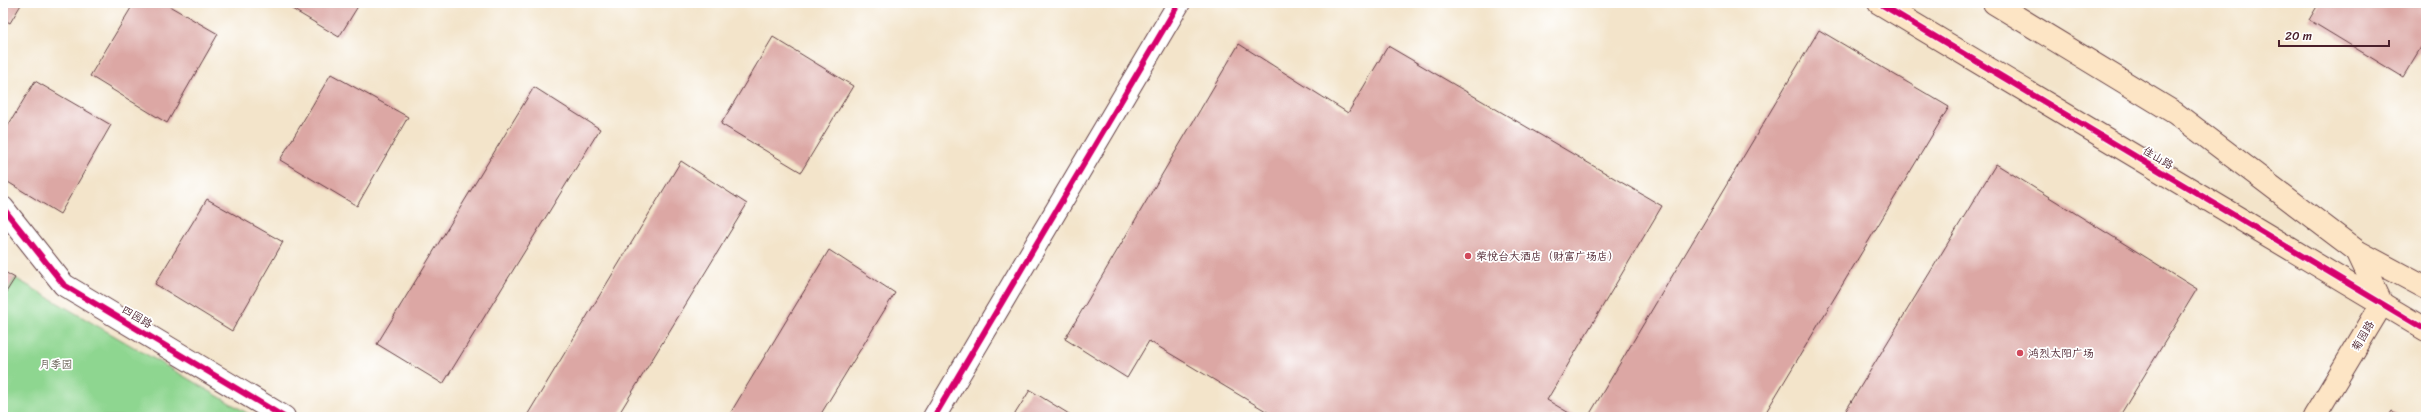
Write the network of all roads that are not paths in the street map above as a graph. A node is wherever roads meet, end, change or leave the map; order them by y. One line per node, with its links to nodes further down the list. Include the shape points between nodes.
1 (1179, 3): 10 (street)
2 (1879, 3): 7 (street, 佳山路)
3 (1994, 3): 5 (street, via 2175,113)
4 (3, 208): 9 (street, 四园路, via 64,285)
5 (2357, 251): 6 (street); 7 (street)
6 (2426, 288)
7 (2382, 304): 8 (street, 佳山路); 11 (street, 菊园路)
8 (2426, 330)
9 (284, 417)
10 (934, 417)
11 (2314, 417)

